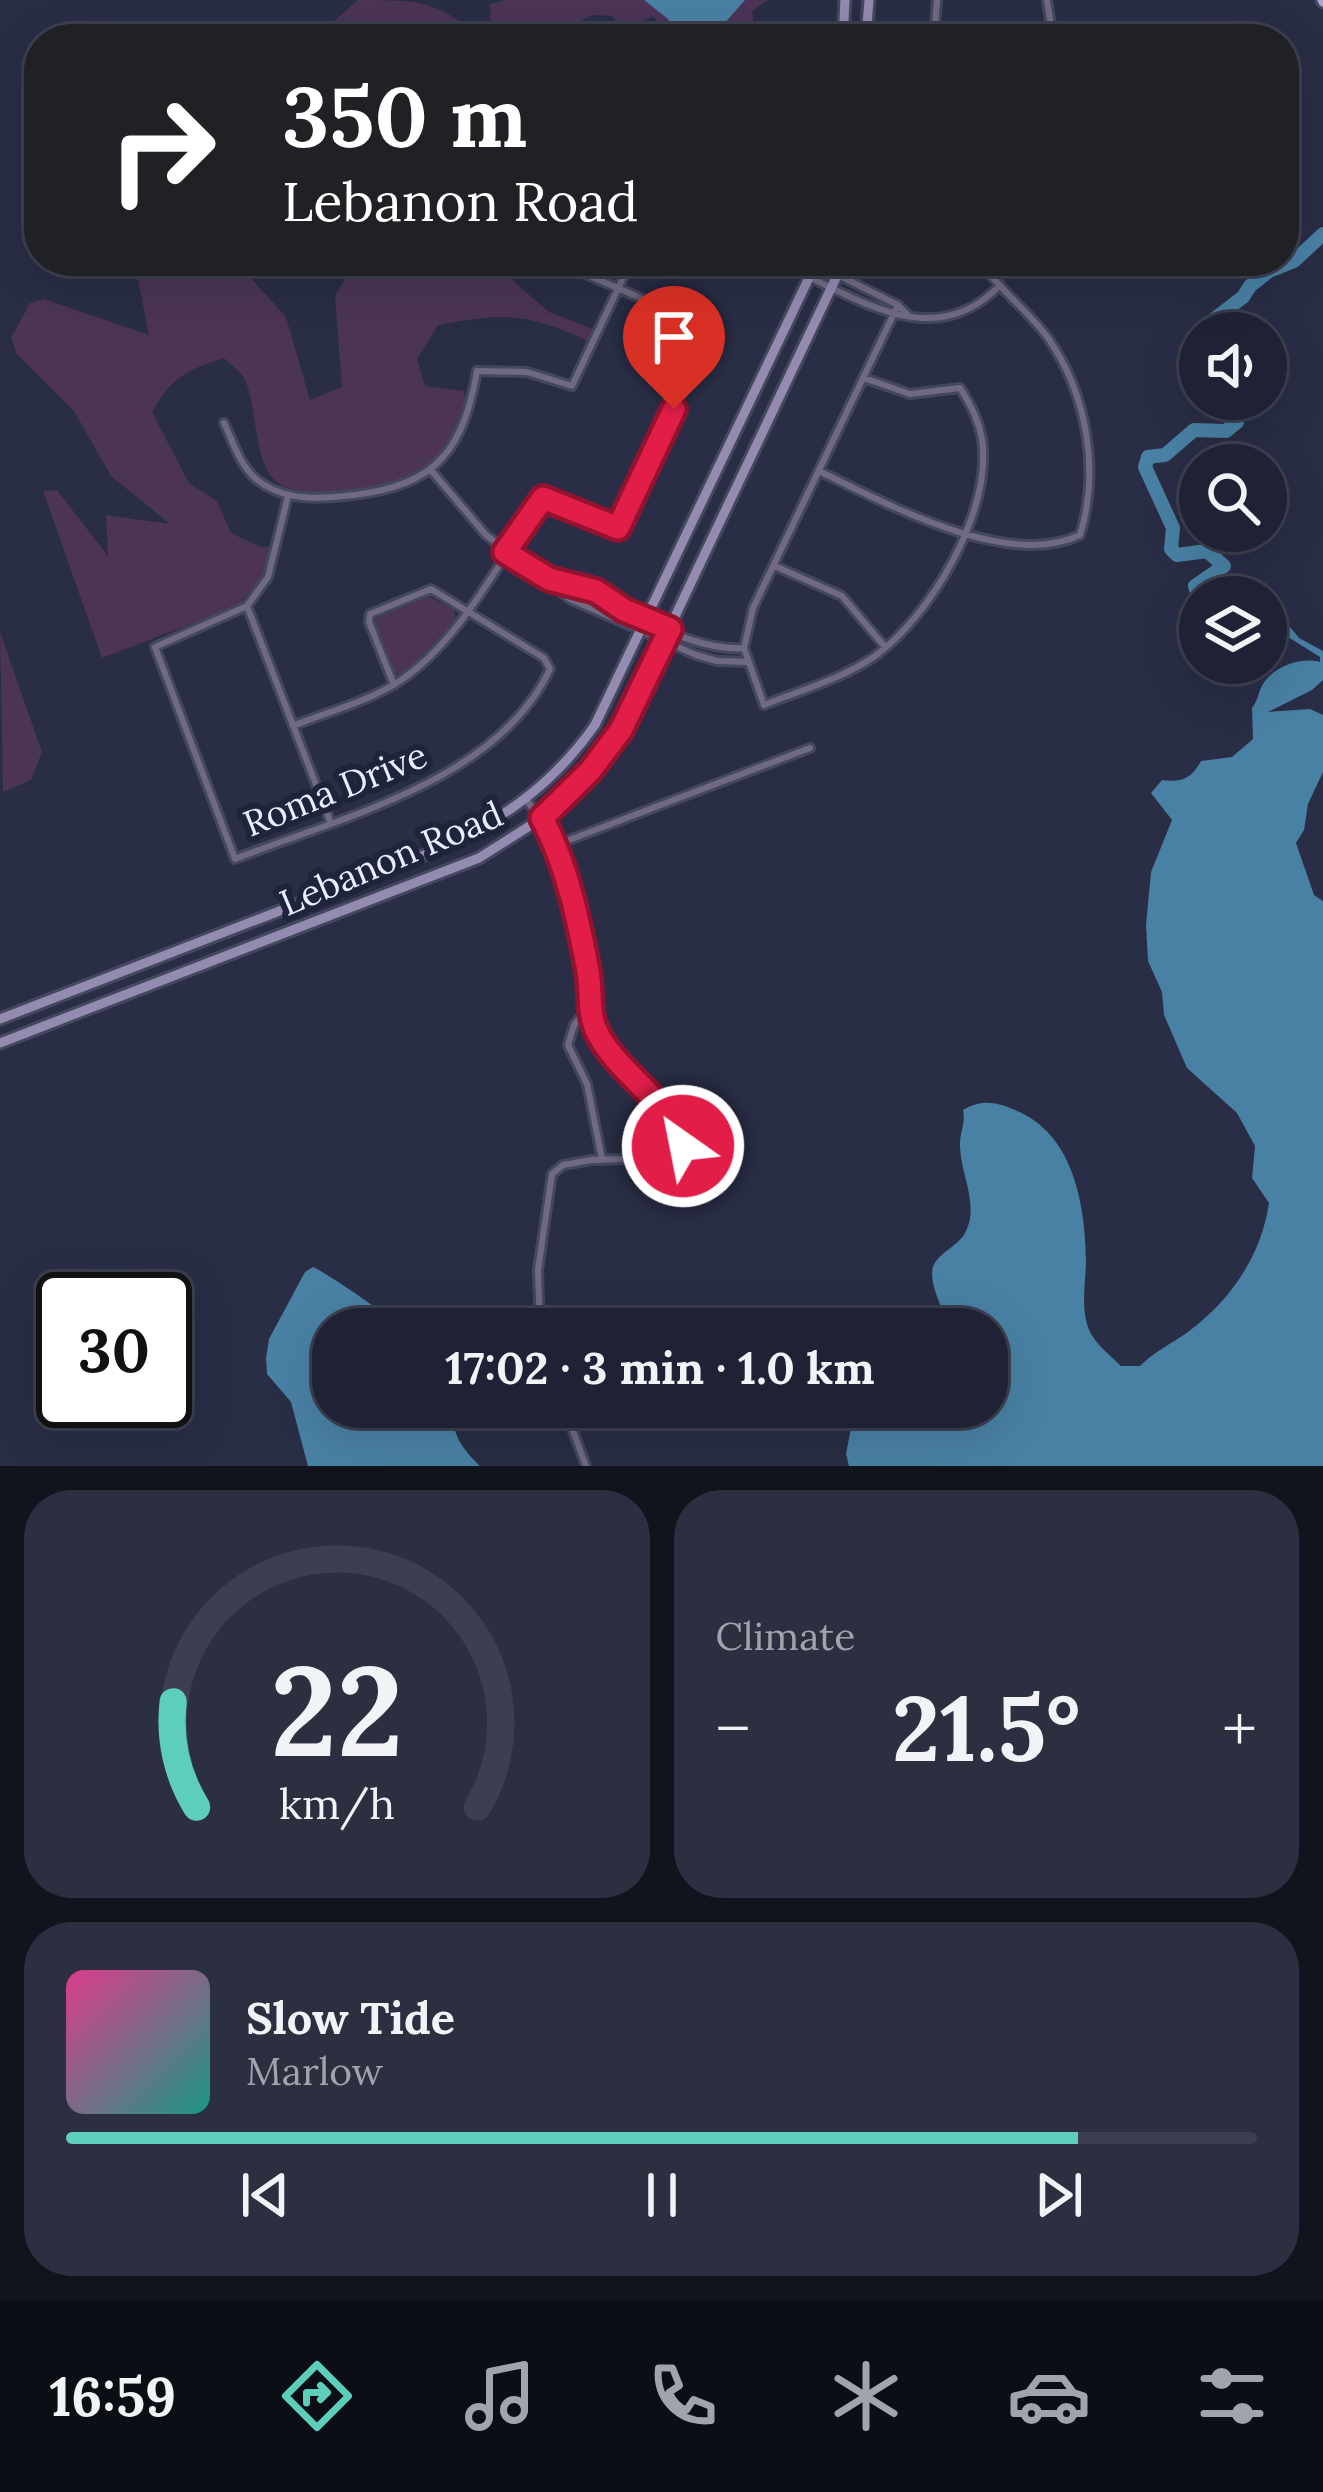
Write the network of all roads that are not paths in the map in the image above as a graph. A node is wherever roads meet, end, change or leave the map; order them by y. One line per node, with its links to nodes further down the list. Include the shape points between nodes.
1 (595, 276): 9 (street)
2 (624, 276): 9 (street)
3 (811, 276): 7 (street); 24 (main road, Lebanon Road)
4 (830, 276): 7 (street)
5 (838, 276): 7 (main road, Lebanon Road)
6 (992, 276): 8 (street)
7 (836, 281): 10 (street); 11 (street); 25 (main road, Lebanon Road)
8 (1000, 285): 12 (street, via 960,316); 18 (street, via 1049,339 1079,405 1090,490 1080,535 1032,547)
9 (618, 288): 15 (street, via 572,386 527,371 477,371 465,422); 19 (street, via 712,329 618,528 543,498)
10 (898, 305): 11 (street); 12 (street)
11 (894, 315): 12 (street); 13 (street)
12 (908, 315)
13 (864, 379): 16 (street); 18 (street, via 910,394 960,388 982,437 978,493)
14 (224, 423): 17 (street, via 256,479)
15 (430, 469): 17 (street, via 386,493); 19 (street)
16 (819, 471): 18 (street); 20 (street)
17 (288, 496): 22 (street, via 268,577)
18 (964, 531): 28 (street, via 929,602)
19 (505, 552): 21 (street); 23 (street)
20 (774, 566): 28 (street, via 842,596); 29 (street)
21 (549, 579): 24 (street, via 596,591); 26 (street, via 570,599)
22 (247, 606): 32 (street); 36 (street, Roma Drive, via 154,647 235,859)
23 (466, 612): 31 (street, via 437,651); 31 (street, via 430,589 370,614); 36 (street, Roma Drive, via 549,664 538,692 469,760)
24 (648, 620): 25 (street); 26 (main road, Lebanon Road)
25 (670, 629): 27 (main road, Lebanon Road); 29 (street, via 701,645)
26 (642, 633): 27 (street); 34 (main road, Lebanon Road, via 596,725)
27 (664, 642): 30 (street, via 717,662); 35 (main road, Lebanon Road, via 621,730)
28 (885, 647): 30 (street, via 847,672 764,705)
29 (744, 648): 30 (street)
30 (748, 662)
31 (394, 685): 32 (street)
32 (293, 725): 36 (street)
33 (810, 748): 37 (street)
34 (527, 801): 35 (street); 39 (main road, Lebanon Road, via 432,852)
35 (542, 818): 37 (street); 40 (main road, Lebanon Road, via 439,875)
36 (331, 821)
37 (556, 844): 38 (street, via 589,977)
38 (588, 1008): 42 (street, via 603,1042 677,1130); 43 (street, via 568,1045 587,1084)
39 (0, 1019)
40 (0, 1043)
41 (717, 1138): 42 (street, via 712,1154)
42 (677, 1157): 43 (street)
43 (602, 1160): 44 (street, via 553,1174)
44 (539, 1308)
45 (572, 1428): 46 (street)
46 (586, 1466)

